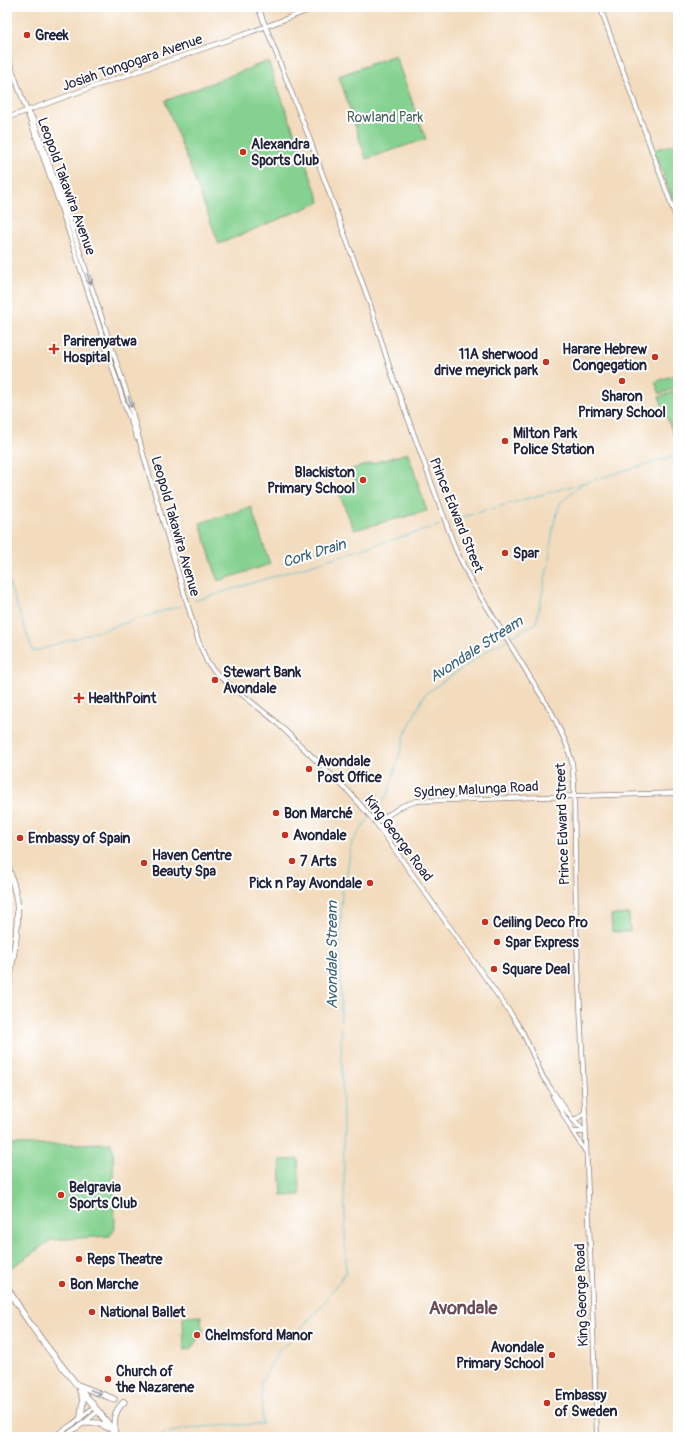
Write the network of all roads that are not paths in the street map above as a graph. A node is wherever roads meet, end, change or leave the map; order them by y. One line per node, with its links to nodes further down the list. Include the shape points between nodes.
1 (258, 7): 4 (main road, Prince Edward Street)
2 (317, 7): 4 (main road, Josiah Tongogara Avenue)
3 (600, 7): 8 (main road)
4 (265, 26): 6 (main road, Josiah Tongogara Avenue); 11 (main road, Prince Edward Street, via 369,301 390,369 456,550 470,579 552,713 572,762)
5 (7, 56): 6 (main road, Leopold Takawira Avenue)
6 (28, 111): 7 (main road, Josiah Tongogara Avenue); 9 (main road, Leopold Takawira Avenue, via 70,222 129,400)
7 (7, 118)
8 (678, 223)
9 (188, 608): 12 (main road, King George Road, via 201,649 212,669 228,685 274,720 366,810)
10 (678, 793): 11 (main road, Sydney Malunga Road)
11 (574, 796): 12 (main road, Sydney Malunga Road, via 417,801 402,806); 16 (main road, Prince Edward Street, via 576,921)
12 (376, 823): 15 (main road, King George Road, via 512,1014)
13 (7, 864): 14 (highway, via 17,901)
14 (7, 994)
15 (551, 1089): 17 (main road, King George Road); 18 (main road, King George Road)
16 (585, 1111): 17 (main road); 19 (main road, Prince Edward Street)
17 (573, 1120): 19 (main road, King George Road)
18 (573, 1132): 19 (main road); 20 (main road, King George Road)
19 (585, 1132): 20 (main road, Prince Edward Street)
20 (586, 1152): 30 (main road, King George Road)
21 (7, 1287): 22 (highway, via 50,1350)
22 (78, 1385): 23 (highway, one-way to 23); 25 (highway); 26 (highway, via 83,1399)
23 (114, 1399)
24 (124, 1402): 27 (highway, via 117,1407 114,1414)
25 (96, 1409): 26 (main road); 27 (highway)
26 (83, 1420): 27 (highway, via 103,1424); 28 (main road); 29 (main road)
27 (117, 1436)
28 (53, 1437)
29 (63, 1437)
30 (597, 1437)

